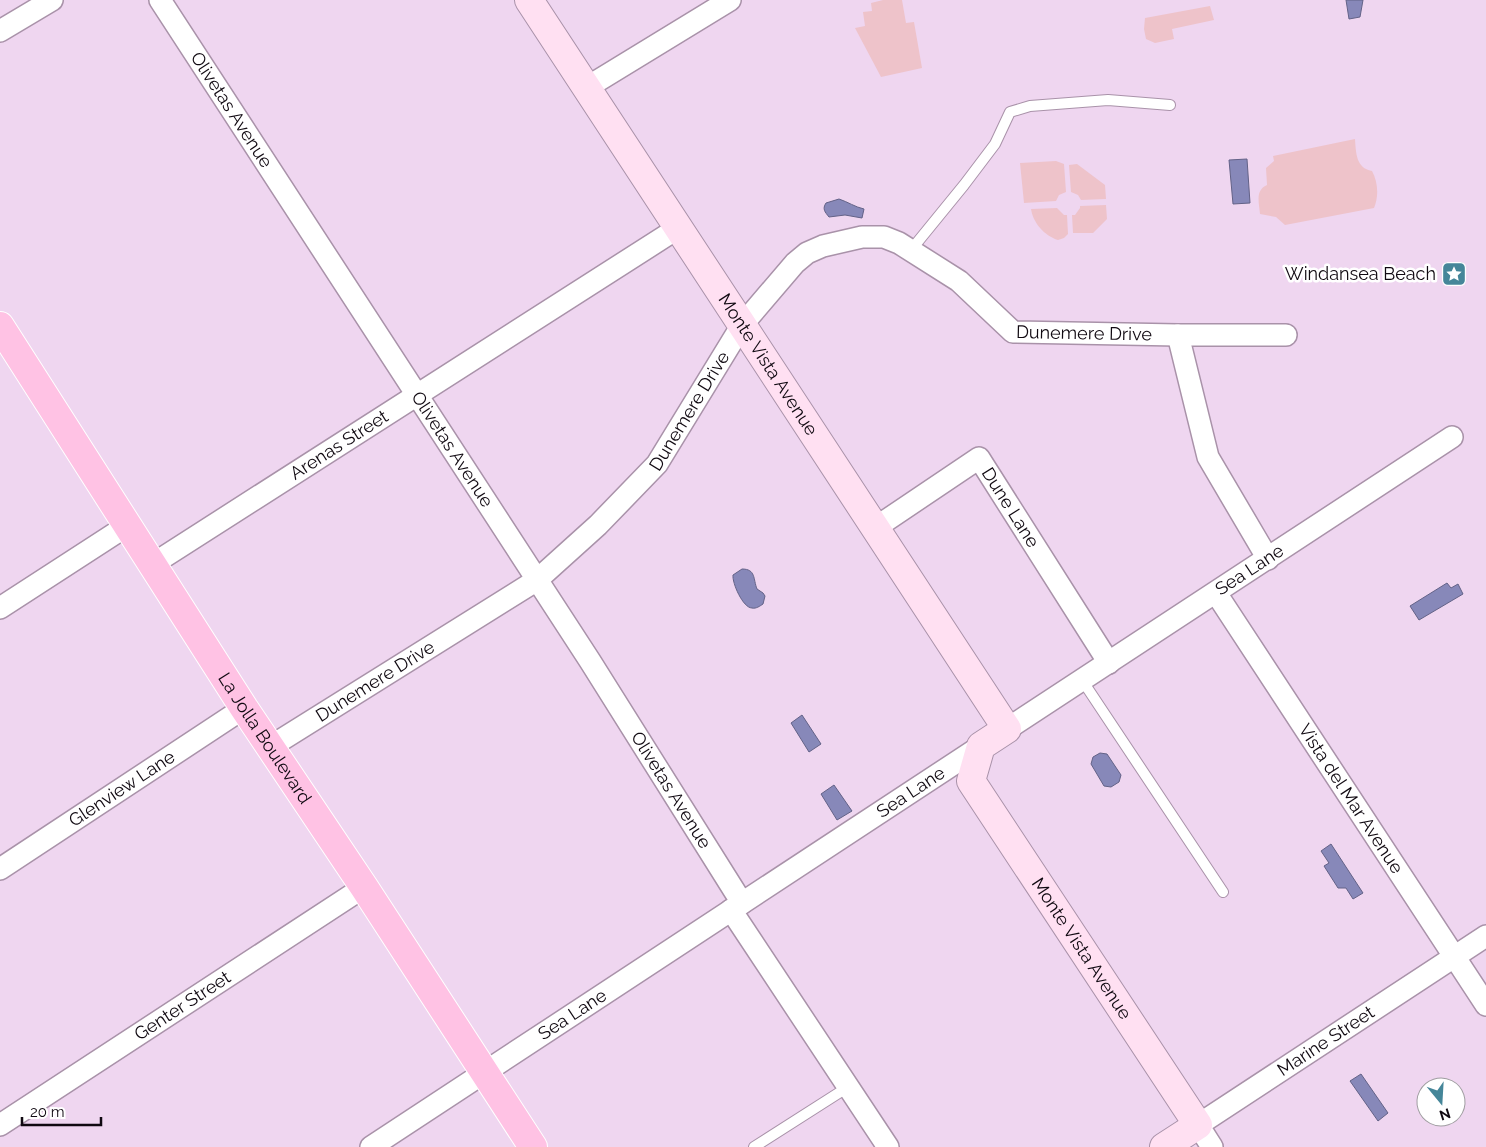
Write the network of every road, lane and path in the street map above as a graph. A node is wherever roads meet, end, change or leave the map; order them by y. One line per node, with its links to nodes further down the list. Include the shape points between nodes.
1 (52, 0): 5 (street)
2 (160, 0): 14 (street, Olivetas Avenue)
3 (529, 0): 6 (street, Monte Vista Avenue)
4 (730, 0): 6 (street)
5 (0, 31)
6 (586, 88): 8 (street, Monte Vista Avenue)
7 (1170, 106): 9 (lane, via 1108,100 1030,106 1010,112 995,144)
8 (678, 228): 11 (street, Monte Vista Avenue); 14 (street, Arenas Street)
9 (911, 250): 11 (street, Dunemere Drive, via 884,237 862,237 807,253); 12 (street, Dunemere Drive, via 959,281 1013,332)
10 (0, 326): 16 (main road, La Jolla Boulevard)
11 (742, 326): 17 (street, Monte Vista Avenue); 20 (street, Dunemere Drive, via 657,464 598,526)
12 (1178, 335): 13 (street, Dunemere Drive); 18 (street, Dunemere Drive, via 1208,457)
13 (1286, 335)
14 (416, 396): 19 (street, Arenas Street); 20 (street, Olivetas Avenue)
15 (1452, 437): 18 (street, Sea Lane)
16 (128, 525): 19 (main road, La Jolla Boulevard); 22 (street)
17 (875, 528): 23 (street, Dune Lane, via 979,458); 26 (street, Monte Vista Avenue)
18 (1268, 559): 21 (street, Sea Lane)
19 (153, 564): 25 (main road, La Jolla Boulevard)
20 (537, 580): 28 (street, Dunemere Drive); 32 (street, Olivetas Avenue, via 639,738)
21 (1216, 593): 23 (street, Sea Lane); 34 (street, Vista del Mar Avenue)
22 (0, 608)
23 (1110, 663): 24 (street, Sea Lane)
24 (1082, 680): 26 (street, Sea Lane); 31 (lane)
25 (244, 708): 28 (main road, La Jolla Boulevard); 29 (street, Glenview Lane)
26 (1007, 729): 27 (street, Sea Lane)
27 (981, 746): 32 (street, Sea Lane); 39 (street, Monte Vista Avenue, via 971,781)
28 (270, 747): 30 (main road, La Jolla Boulevard)
29 (0, 869)
30 (364, 887): 36 (main road, La Jolla Boulevard); 38 (street, Genter Street)
31 (1223, 892)
32 (736, 906): 36 (street, Sea Lane); 37 (street, Olivetas Avenue)
33 (1486, 936): 34 (street, Marine Street)
34 (1454, 957): 35 (street, Vista del Mar Avenue); 39 (street, Marine Street)
35 (1486, 1005)
36 (484, 1073): 40 (street, Sea Lane); 41 (main road, La Jolla Boulevard)
37 (848, 1087): 42 (lane); 43 (street, Olivetas Avenue)
38 (0, 1125)
39 (1205, 1136): 44 (street, Marine Street)
40 (371, 1147)
41 (533, 1147)
42 (754, 1147)
43 (888, 1147)
44 (1164, 1147)

